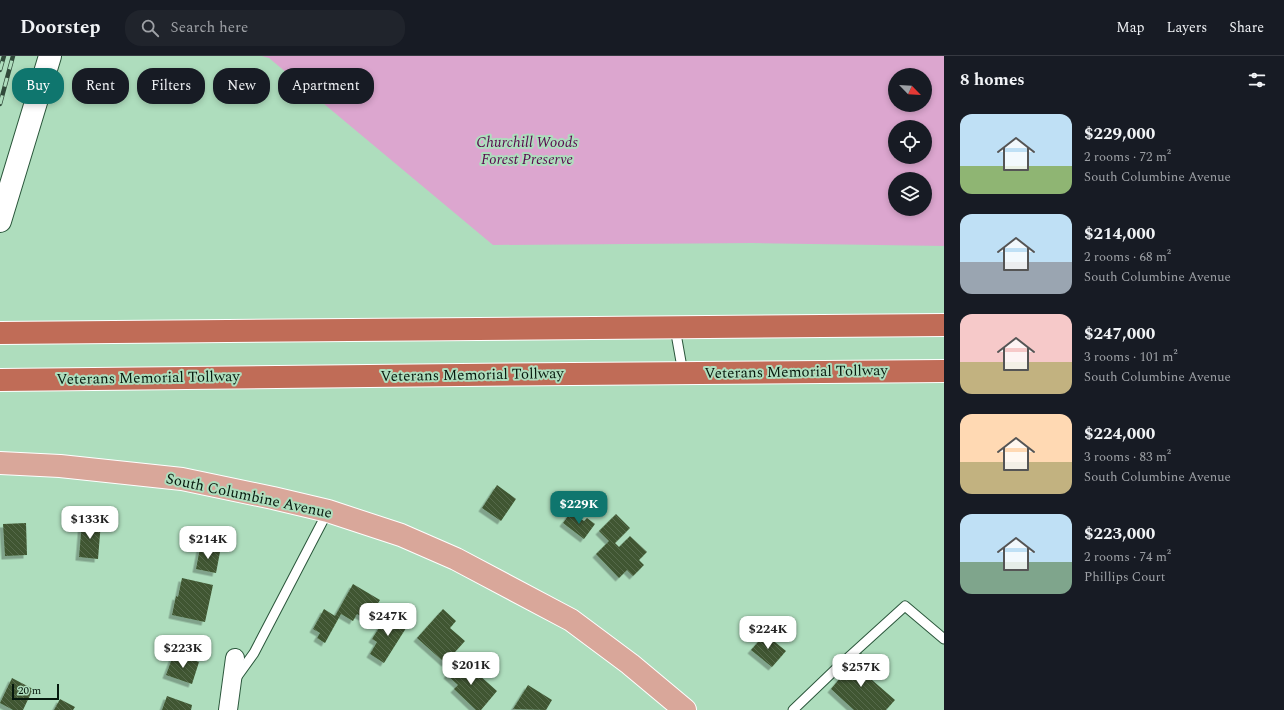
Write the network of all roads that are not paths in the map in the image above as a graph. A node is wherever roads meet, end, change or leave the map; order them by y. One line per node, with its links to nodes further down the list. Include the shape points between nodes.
1 (50, 56): 2 (street)
2 (0, 221)
3 (944, 325): 4 (highway)
4 (675, 328): 5 (highway); 7 (lane)
5 (0, 333)
6 (944, 372): 7 (highway, Veterans Memorial Tollway)
7 (683, 373): 8 (highway, Veterans Memorial Tollway)
8 (0, 380)
9 (0, 463): 10 (main road, South Columbine Avenue, via 60,466 182,479)
10 (328, 511): 13 (lane, via 254,653); 15 (main road, South Columbine Avenue, via 401,535 456,559 571,620 630,664)
11 (944, 639): 16 (lane, via 906,606)
12 (235, 658): 13 (street)
13 (232, 684): 14 (street)
14 (228, 710)
15 (685, 710)
16 (793, 710)

